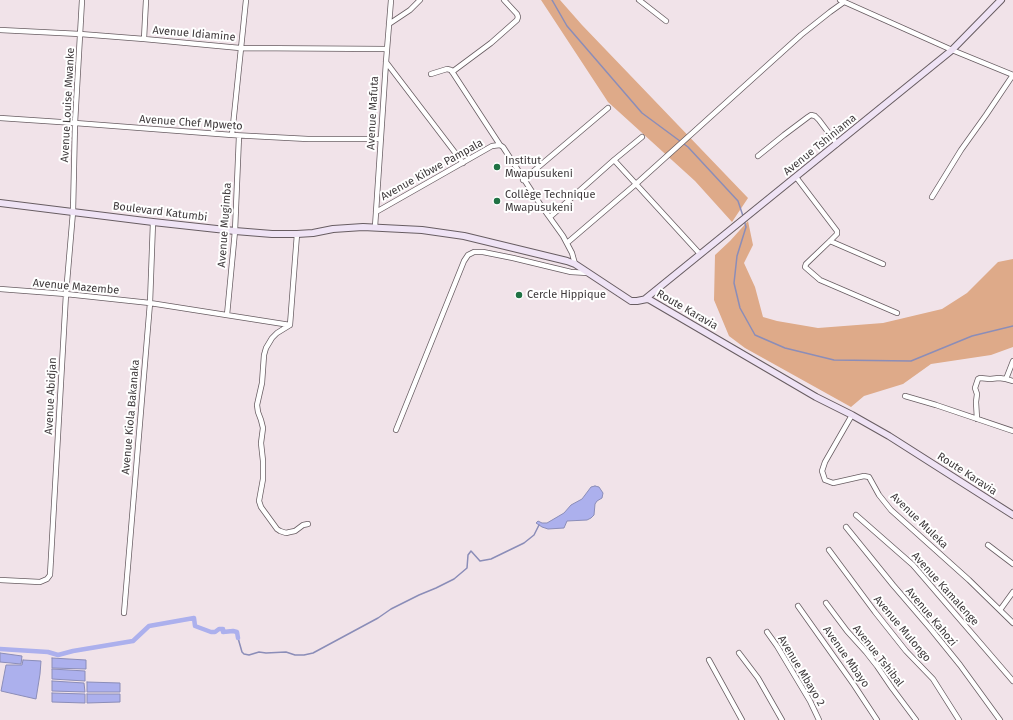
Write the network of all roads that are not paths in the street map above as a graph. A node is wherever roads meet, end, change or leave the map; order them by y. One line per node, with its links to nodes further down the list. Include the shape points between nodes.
1 (82, 0): 13 (street, Avenue Louise Mwanke)
2 (146, 0): 14 (street)
3 (246, 0): 15 (street)
4 (391, 0): 11 (street, Avenue Mafuta)
5 (420, 0): 11 (street)
6 (504, 0): 19 (street, via 517,14 517,20)
7 (639, 0): 10 (street)
8 (1001, 0): 17 (street, Avenue Tshiniama)
9 (842, 1): 17 (street); 36 (street)
10 (666, 21)
11 (389, 24): 16 (street, Avenue Mafuta)
12 (0, 30): 13 (street, Avenue Idiamine)
13 (80, 34): 14 (street, Avenue Idiamine); 24 (street, Avenue Louise Mwanke)
14 (144, 39): 15 (street, Avenue Idiamine)
15 (240, 48): 16 (street, Avenue Idiamine); 25 (street)
16 (386, 49): 18 (street, Avenue Mafuta)
17 (952, 50): 21 (street); 29 (street, Avenue Tshiniama)
18 (386, 62): 28 (street, Avenue Mafuta); 33 (street)
19 (452, 72): 20 (street, via 449,68); 30 (street)
20 (431, 74)
21 (1013, 75): 37 (street)
22 (608, 108): 35 (street)
23 (0, 118): 24 (street, Avenue Chef Mpweto)
24 (75, 123): 25 (street, Avenue Chef Mpweto); 39 (street, Avenue Louise Mwanke)
25 (232, 135): 26 (street, Avenue Chef Mpweto)
26 (239, 136): 28 (street, Avenue Chef Mpweto); 44 (street, Avenue Mugimba)
27 (642, 137): 32 (street)
28 (381, 139): 40 (street, Avenue Mafuta)
29 (838, 144): 31 (street, via 820,120 811,115); 34 (street, Avenue Tshiniama)
30 (500, 145): 33 (street, Avenue Kibwe Pampala, via 492,146); 35 (street, Avenue Kibwe Pampala)
31 (758, 156)
32 (614, 160): 36 (street); 41 (street)
33 (463, 163): 40 (street, Avenue Kibwe Pampala)
34 (796, 177): 47 (street, via 837,231); 49 (street, Avenue Tshiniama)
35 (523, 180): 41 (street, Avenue Kibwe Pampala)
36 (636, 184): 48 (street); 49 (street)
37 (932, 197)
38 (0, 203): 39 (street, Boulevard Katumbi)
39 (72, 212): 42 (street, Boulevard Katumbi); 55 (street, Avenue Abidjan)
40 (376, 212): 43 (street, Avenue Mafuta)
41 (550, 217): 48 (street, Avenue Kibwe Pampala)
42 (153, 222): 44 (street, Boulevard Katumbi); 57 (street, Avenue Kiola Bakanaka)
43 (375, 227): 45 (street, Route Karavia, via 352,227); 50 (street, Route Karavia, via 464,236)
44 (235, 231): 46 (street, Boulevard Katumbi); 60 (street, Avenue Mugimba)
45 (319, 232): 46 (street, Boulevard Katumbi)
46 (297, 234): 61 (street)
47 (830, 241): 51 (street); 59 (street, via 806,264 806,268 820,280)
48 (567, 243): 50 (street, Avenue Kibwe Pampala)
49 (700, 254): 54 (street, Avenue Tshiniama)
50 (575, 264): 52 (street, Route Karavia)
51 (883, 264)
52 (588, 273): 56 (street, Route Karavia, via 631,301); 68 (street, via 571,272 483,252 468,255)
53 (0, 289): 55 (street, Avenue Mazembe)
54 (653, 292): 56 (street, Avenue Tshiniama); 58 (street)
55 (66, 294): 57 (street, Avenue Mazembe); 77 (street, Avenue Abidjan, via 50,575 40,582)
56 (645, 299): 58 (street, Route Karavia)
57 (150, 303): 60 (street, Avenue Mazembe); 82 (street, Avenue Kiola Bakanaka)
58 (655, 303): 66 (street, Route Karavia, via 816,397)
59 (897, 313)
60 (227, 315): 61 (street, Avenue Mazembe)
61 (290, 325): 72 (street, via 272,338 264,355 257,405 263,428 263,478 259,501 280,531 290,532)
62 (1013, 361): 63 (street)
63 (1006, 379): 64 (street); 67 (street, via 978,379 975,388)
64 (1013, 381)
65 (905, 396): 67 (street)
66 (852, 415): 71 (street, Route Karavia); 81 (street, Avenue Muleka, via 825,462 822,471 825,480 833,482 869,477 891,510)
67 (977, 419): 69 (street)
68 (396, 430)
69 (1013, 432)
70 (856, 515): 87 (street, Avenue Kamalenge, via 913,565)
71 (1013, 515)
72 (308, 524)
73 (846, 527): 94 (street, Avenue Kahozi, via 952,654)
74 (988, 545): 76 (street)
75 (829, 550): 93 (street, Avenue Mulongo, via 906,651 933,679)
76 (1013, 564)
77 (0, 580)
78 (1013, 592): 81 (street)
79 (826, 603): 92 (street, Avenue Tshibal, via 877,666)
80 (798, 606): 91 (street, Avenue Mbayo)
81 (1000, 610): 83 (street, Avenue Muleka)
82 (124, 613)
83 (1013, 623)
84 (767, 632): 90 (street, Avenue Mbayo 2)
85 (739, 653): 89 (street, via 758,678)
86 (709, 660): 88 (street)
87 (1013, 681)
88 (742, 720)
89 (782, 720)
90 (819, 720)
91 (877, 720)
92 (916, 720)
93 (959, 720)
94 (1000, 720)

